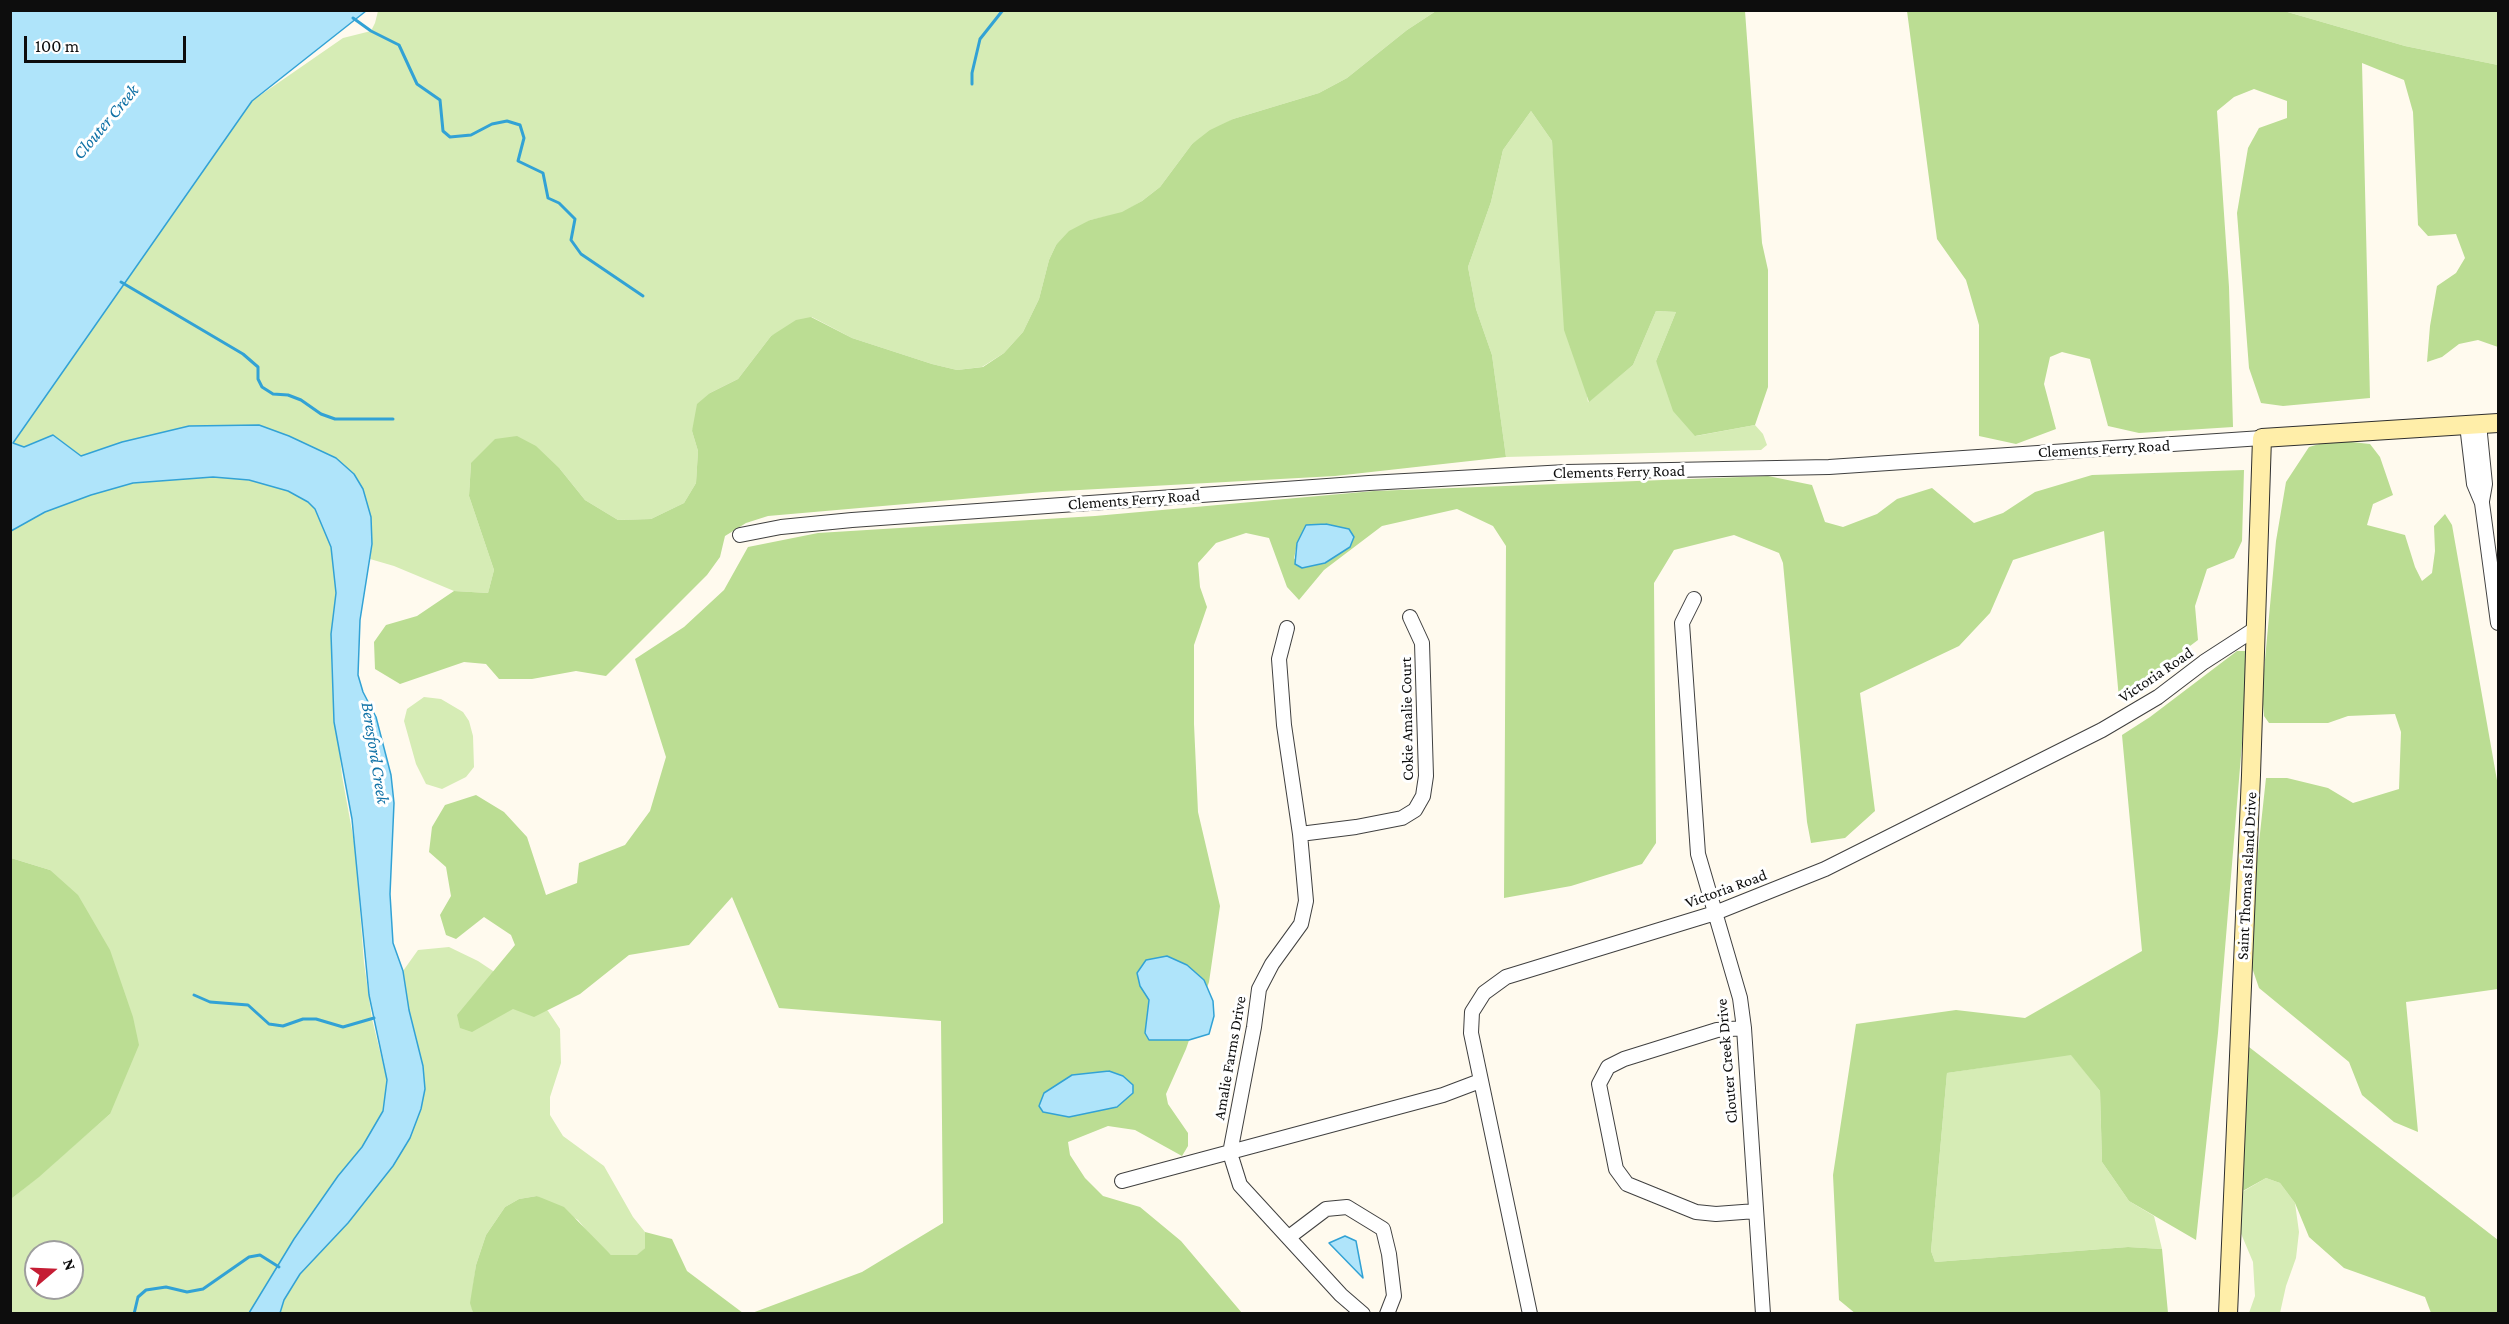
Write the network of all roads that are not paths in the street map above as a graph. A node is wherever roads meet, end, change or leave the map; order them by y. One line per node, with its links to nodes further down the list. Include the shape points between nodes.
1 (2499, 423): 2 (main road, Clements Ferry Road)
2 (2473, 425): 3 (main road, Clements Ferry Road); 7 (street, via 2485,484 2482,503)
3 (2262, 438): 4 (street, Clements Ferry Road, via 1829,467 1566,472 1370,483 852,520); 9 (main road, Saint Thomas Island Drive)
4 (740, 535)
5 (1694, 598): 11 (street, Clouter Creek Drive, via 1682,623 1698,854)
6 (1410, 617): 10 (street, Cokie Amalie Court, via 1422,644 1426,776 1423,796 1415,810 1402,818)
7 (2499, 623)
8 (1287, 628): 10 (street, Amalie Farms Drive, via 1279,659)
9 (2255, 629): 11 (street, Victoria Road, via 2158,697 2102,730 1825,869); 22 (main road, Saint Thomas Island Drive)
10 (1300, 834): 14 (street, Amalie Farms Drive, via 1306,901 1301,924 1259,989)
11 (1715, 913): 12 (street, Clouter Creek Drive, via 1740,998); 13 (street, Victoria Road, via 1506,977 1484,993 1472,1012 1471,1033)
12 (1744, 1029): 16 (street, Clouter Creek Drive); 16 (street, via 1717,1030 1624,1059 1608,1067 1599,1084 1616,1169 1627,1184 1696,1212)
13 (1480, 1082): 14 (street); 20 (street, Victoria Road)
14 (1230, 1153): 15 (street); 17 (street, Amalie Farms Drive, via 1240,1185)
15 (1122, 1180)
16 (1756, 1212): 21 (street, Clouter Creek Drive)
17 (1289, 1237): 18 (street, Amalie Farms Drive); 19 (street, via 1326,1209 1347,1207 1383,1229 1394,1296)
18 (1363, 1314)
19 (1387, 1314)
20 (1530, 1314)
21 (1762, 1314)
22 (2228, 1314)

